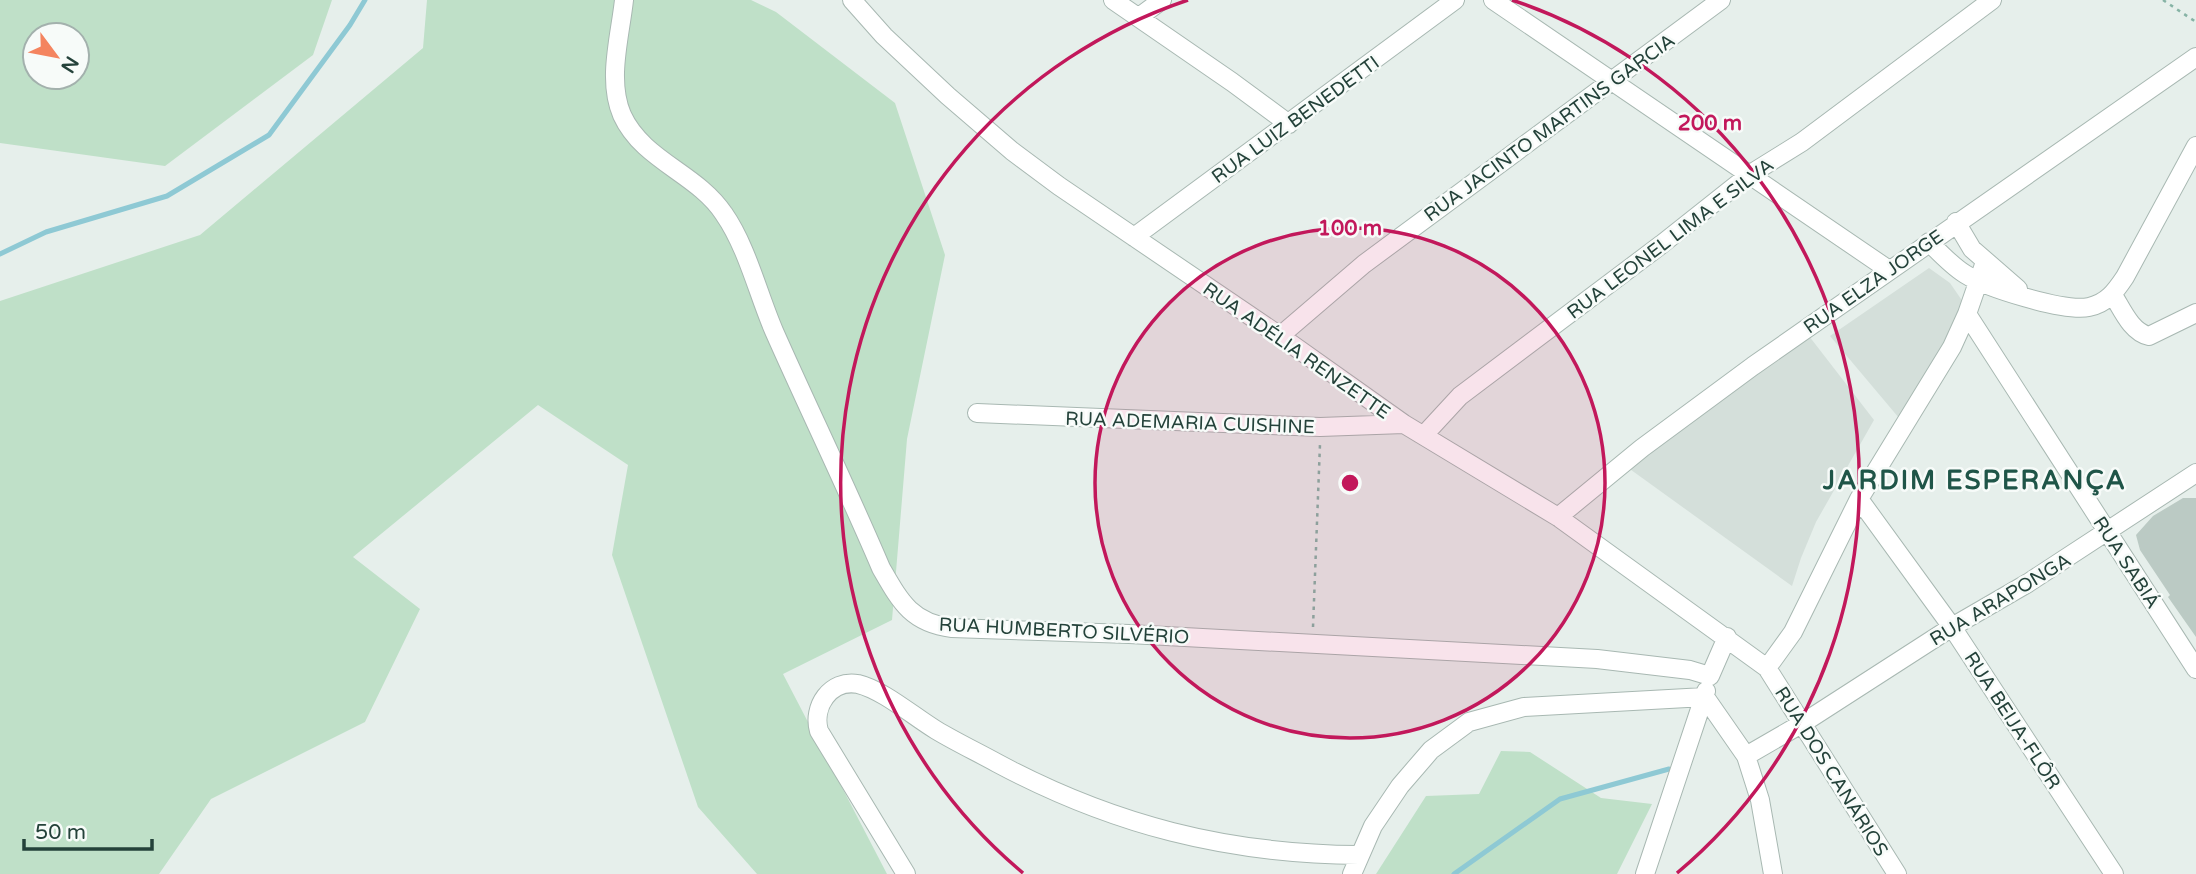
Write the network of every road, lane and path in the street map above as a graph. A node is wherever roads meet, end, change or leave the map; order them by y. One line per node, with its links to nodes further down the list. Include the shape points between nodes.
1 (624, 0): 38 (street, RUA HUMBERTO SILVÉRIO, via 615,72 622,114 644,146 723,212 881,568 903,605 926,621 952,628)
2 (852, 0): 18 (street, RUA ADÉLIA RENZETTE, via 884,36 1012,151)
3 (1113, 0): 10 (street)
4 (1162, 0): 10 (street)
5 (1455, 0): 14 (street, RUA LUIZ BENEDETTI)
6 (1493, 0): 13 (street)
7 (1721, 0): 13 (street, RUA JACINTO MARTINS GARCIA)
8 (1992, 0): 16 (street, RUA LEONEL LIMA E SILVA, via 1802,142)
9 (2163, 0): 11 (path)
10 (1139, 17): 14 (street)
11 (2196, 22)
12 (2196, 57): 17 (street, RUA ELZA JORGE)
13 (1614, 81): 16 (street); 27 (street, RUA JACINTO MARTINS GARCIA, via 1364,264)
14 (1289, 124): 18 (street, RUA LUIZ BENEDETTI)
15 (2196, 146): 23 (street)
16 (1749, 175): 21 (street); 31 (street, RUA LEONEL LIMA E SILVA, via 1460,396)
17 (1956, 222): 19 (street, RUA ELZA JORGE); 20 (street)
18 (1134, 237): 27 (street, RUA ADÉLIA RENZETTE)
19 (1929, 242): 21 (street, RUA ELZA JORGE); 22 (street)
20 (1985, 262): 22 (street); 24 (street)
21 (1889, 270): 34 (street, RUA ELZA JORGE, via 1642,449)
22 (1977, 281): 24 (street); 26 (street)
23 (2113, 295): 24 (street, via 2074,308); 25 (street, via 2136,330 2149,336)
24 (2029, 298)
25 (2196, 313)
26 (1967, 314): 33 (street, via 1952,347); 35 (street, RUA SABIÁ)
27 (1280, 336): 29 (street, RUA ADÉLIA RENZETTE)
28 (977, 413): 30 (street, RUA ADEMARIA CUISHINE)
29 (1404, 425): 30 (street, RUA ADEMARIA CUISHINE); 31 (street, RUA ADÉLIA RENZETTE)
30 (1320, 427): 38 (path)
31 (1424, 435): 34 (street, RUA ADÉLIA RENZETTE)
32 (2196, 472): 35 (street, RUA ARAPONGA)
33 (1859, 499): 36 (street, RUA BEIJA-FLÔR); 39 (street, via 1793,632)
34 (1558, 517): 37 (street, RUA ADÉLIA RENZETTE)
35 (2107, 532): 36 (street, RUA ARAPONGA); 40 (street, RUA SABIÁ)
36 (1952, 627): 43 (street, RUA ARAPONGA); 51 (street, RUA BEIJA-FLÔR)
37 (1727, 637): 39 (street, RUA ADÉLIA RENZETTE); 41 (street)
38 (1312, 644): 41 (street, RUA HUMBERTO SILVÉRIO, via 1597,659)
39 (1767, 668): 43 (street, RUA DOS CANÁRIOS)
40 (2196, 668)
41 (1710, 676): 42 (street)
42 (1705, 697): 44 (street); 45 (street, via 1524,707 1469,722 1431,750 1400,786); 48 (street)
43 (1803, 723): 44 (street, RUA ARAPONGA); 50 (street, RUA DOS CANÁRIOS)
44 (1746, 756): 49 (street, via 1760,800)
45 (1359, 855): 46 (street, via 1270,851 1181,835 1120,817 1036,784 937,731 872,689 841,685 818,707 819,731); 47 (street)
46 (906, 874)
47 (1352, 874)
48 (1645, 874)
49 (1773, 874)
50 (1897, 874)
51 (2114, 874)

